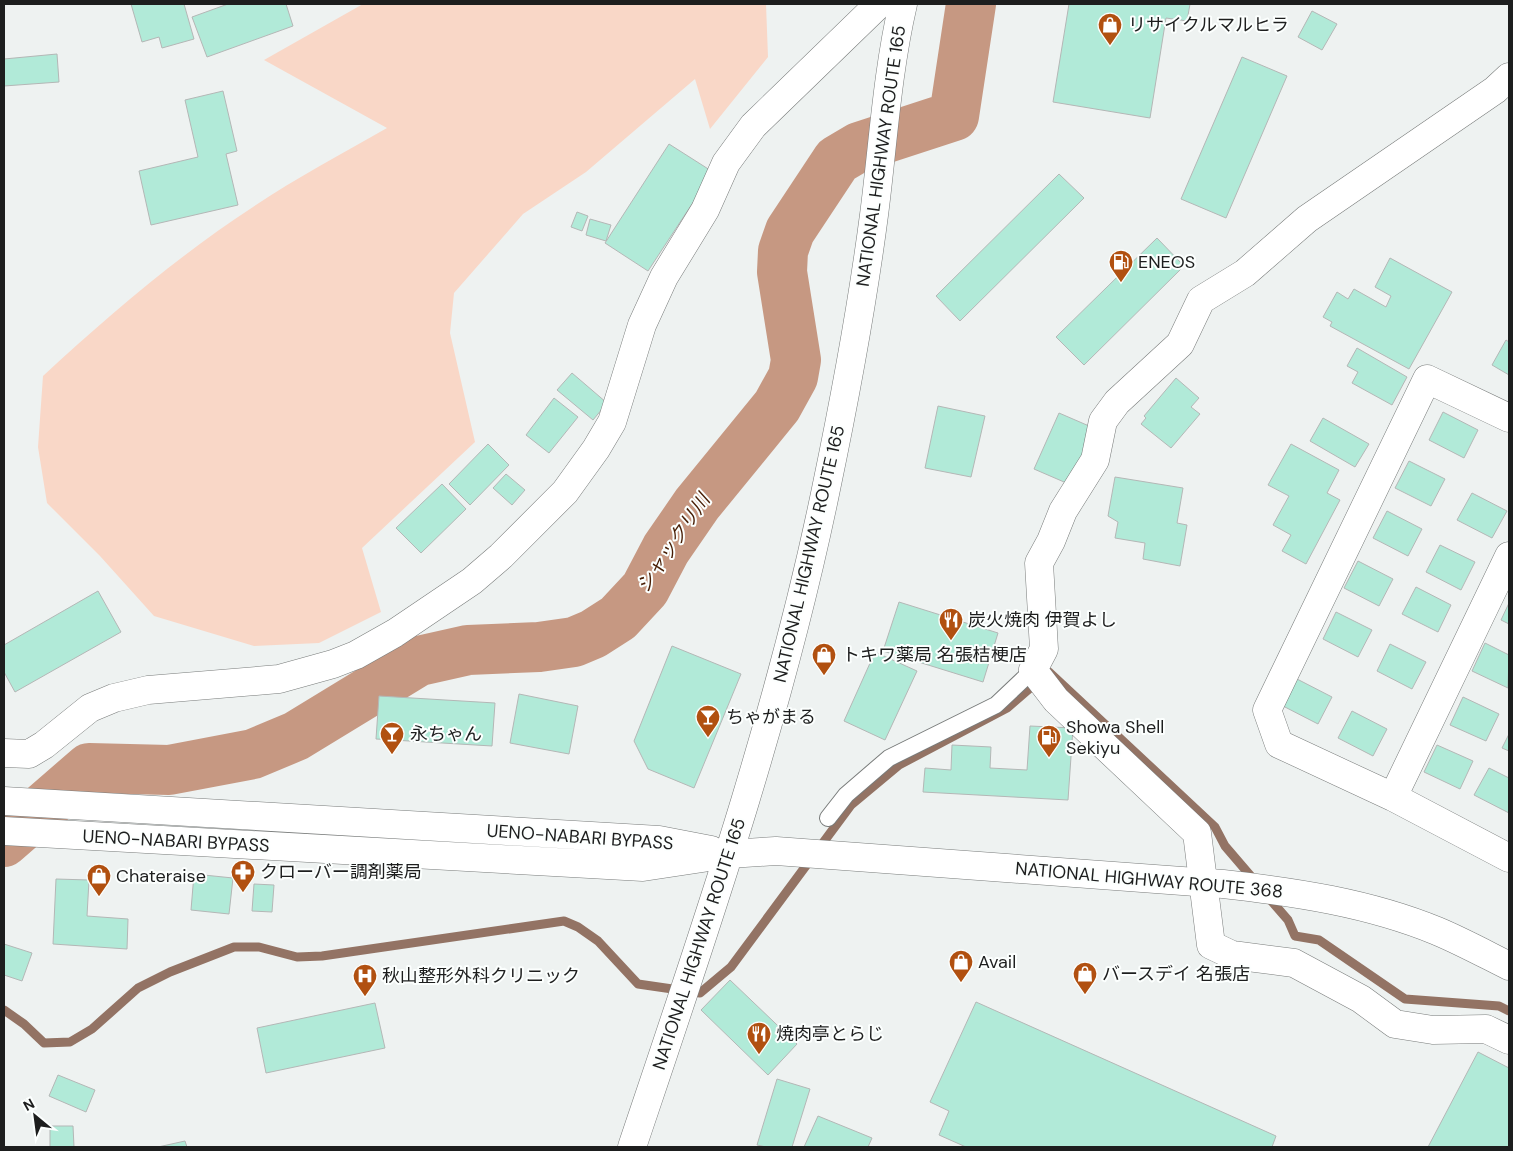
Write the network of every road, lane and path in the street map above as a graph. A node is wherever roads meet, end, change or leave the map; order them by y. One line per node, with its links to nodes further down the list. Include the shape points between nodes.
1 (879, 4): 7 (main road, via 753,126 726,163 705,210 664,277 642,325 612,422 596,449 565,492 472,582 395,633 333,664 279,679 122,695 90,708 29,754)
2 (903, 4): 12 (main road, NATIONAL HIGHWAY ROUTE 165, via 895,37 874,218 853,352 793,636)
3 (1509, 77): 6 (main road, via 1495,90 1307,219 1245,273 1201,300 1180,344 1117,402 1103,421 1095,460 1063,511 1038,563 1044,649)
4 (1509, 418): 8 (main road, via 1427,379 1267,710 1278,744)
5 (1509, 556): 8 (main road)
6 (1034, 672): 10 (lane, via 996,705 889,758 846,795); 14 (main road, via 1056,700 1196,833)
7 (4, 754)
8 (1393, 797): 13 (main road)
9 (4, 801): 12 (main road, UENO-NABARI BYPASS, via 659,840)
10 (828, 818)
11 (4, 831): 12 (main road, UENO-NABARI BYPASS, via 643,867)
12 (729, 854): 14 (main road, NATIONAL HIGHWAY ROUTE 368, via 776,851); 17 (main road, NATIONAL HIGHWAY ROUTE 165)
13 (1509, 858)
14 (1213, 883): 15 (main road, NATIONAL HIGHWAY ROUTE 368, via 1295,892 1385,914 1436,930); 16 (main road, via 1210,945 1232,955 1294,963 1361,999 1395,1024 1433,1030 1486,1029)
15 (1509, 966)
16 (1509, 1040)
17 (632, 1147)

